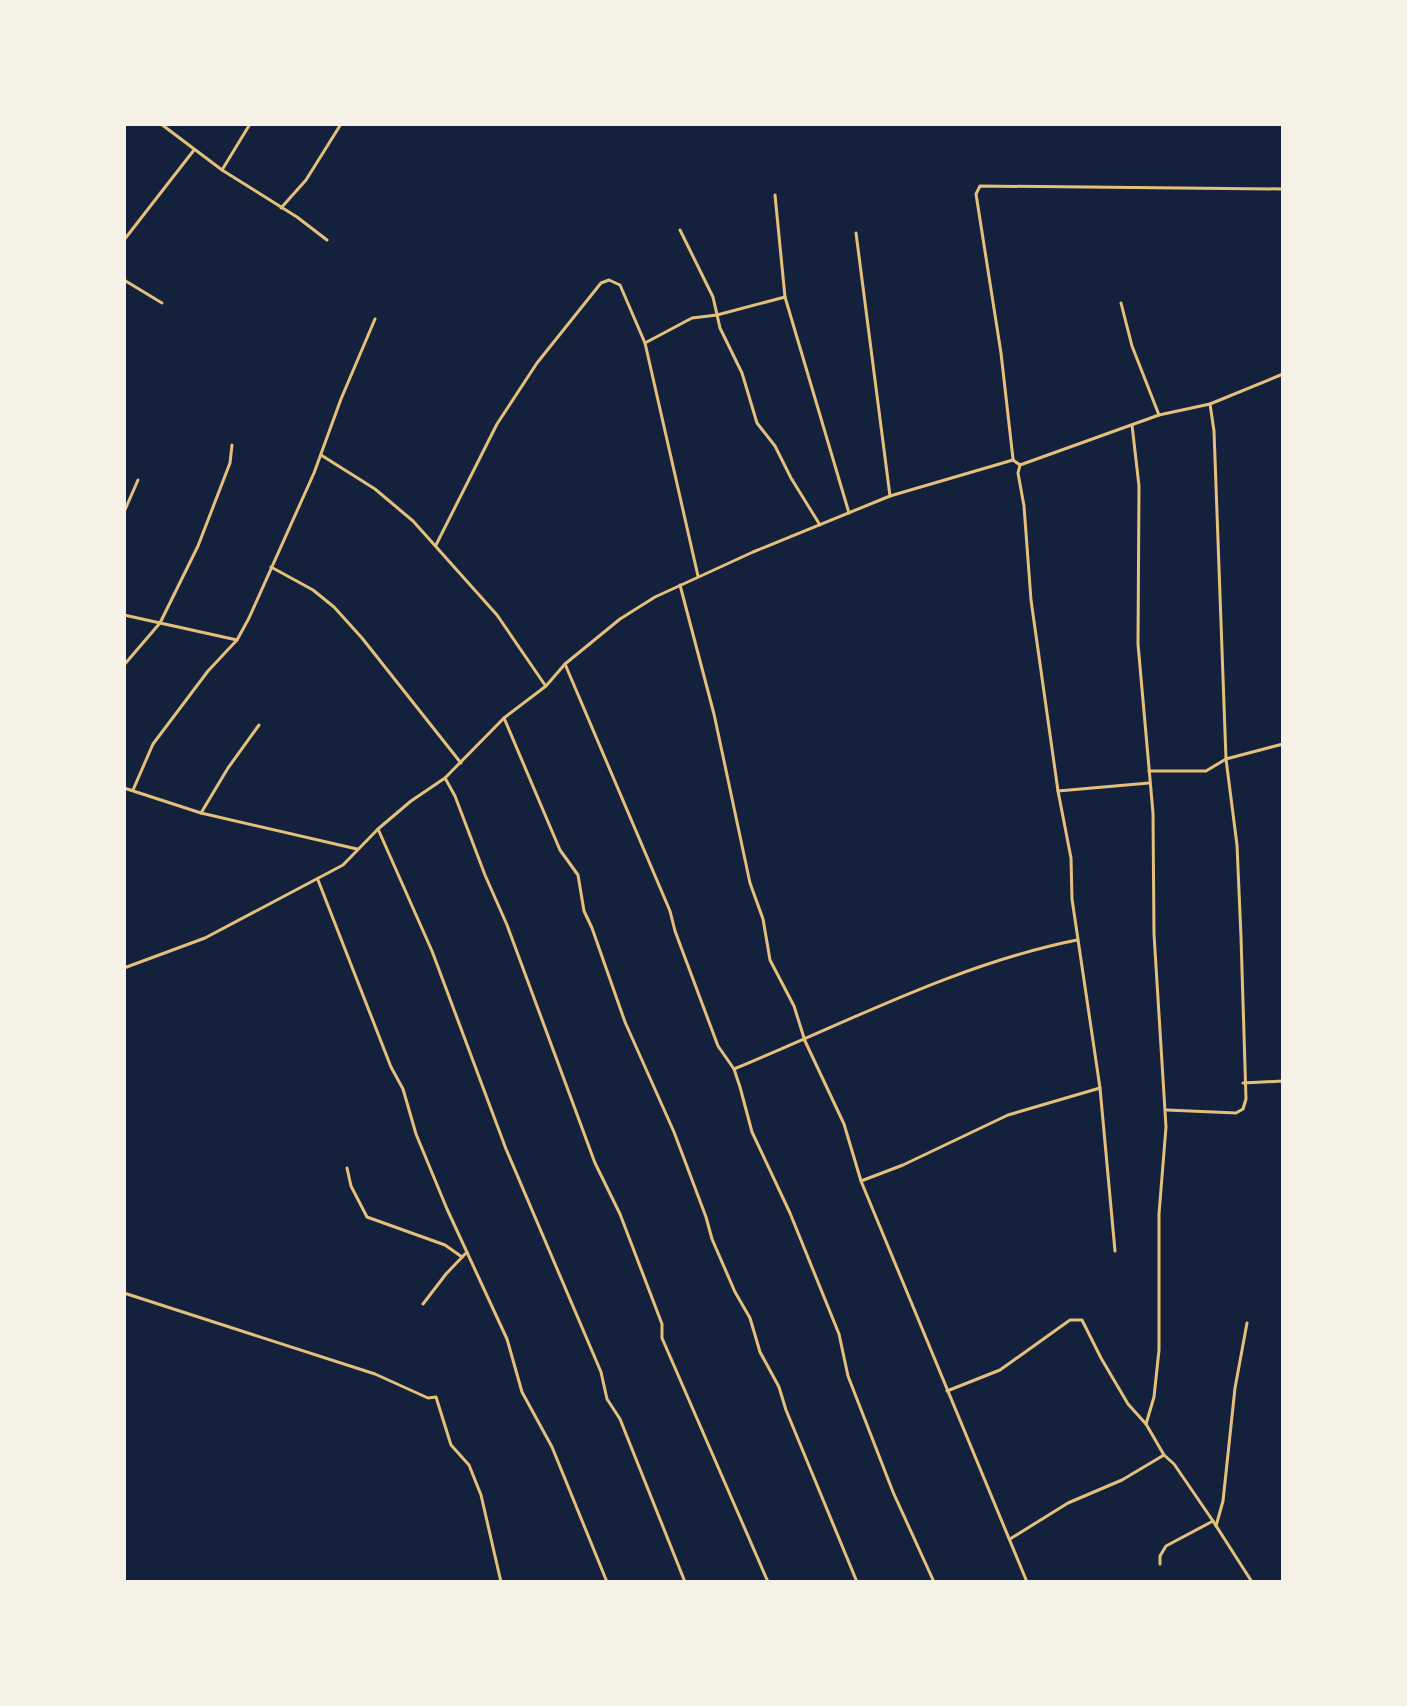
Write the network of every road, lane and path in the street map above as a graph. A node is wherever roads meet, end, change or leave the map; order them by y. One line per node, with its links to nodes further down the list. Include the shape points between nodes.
1 (161, 124): 4 (street)
2 (250, 124): 5 (street)
3 (341, 124): 8 (street, via 306,180)
4 (194, 150): 5 (street); 11 (street)
5 (222, 170): 8 (street)
6 (1283, 189): 26 (street, via 980,186 976,194)
7 (775, 195): 14 (street)
8 (281, 208): 12 (street)
9 (680, 230): 17 (street)
10 (856, 233): 29 (street)
11 (124, 240)
12 (327, 240)
13 (124, 280): 15 (street)
14 (785, 297): 17 (street); 31 (street)
15 (162, 303)
16 (1121, 303): 22 (street)
17 (717, 315): 19 (street, via 692,318); 32 (street, via 755,419)
18 (375, 319): 25 (street)
19 (645, 343): 33 (street, via 620,285 601,283 537,363 497,424); 35 (street)
20 (1283, 374): 21 (street)
21 (1210, 404): 22 (street); 46 (street)
22 (1159, 415): 23 (street)
23 (1132, 425): 27 (street); 48 (street, via 1139,486 1138,644)
24 (232, 445): 38 (street, via 198,546)
25 (321, 455): 33 (street, via 393,502); 34 (street)
26 (1013, 460): 27 (street); 29 (street)
27 (1020, 465): 53 (street, via 1028,572)
28 (138, 480): 30 (street)
29 (890, 496): 31 (street)
30 (124, 512)
31 (849, 513): 32 (street)
32 (820, 525): 35 (street)
33 (436, 545): 42 (street, via 497,615)
34 (270, 567): 39 (street); 47 (street, via 334,607)
35 (698, 577): 36 (street)
36 (680, 585): 40 (street, via 620,619); 60 (street, via 770,960)
37 (124, 615): 38 (street)
38 (160, 623): 39 (street); 41 (street)
39 (237, 640): 52 (street, via 153,744)
40 (565, 664): 42 (street); 61 (street, via 670,911 718,1046)
41 (124, 665)
42 (546, 686): 43 (street)
43 (504, 718): 47 (street); 85 (street, via 560,850 578,875 584,911 625,1022)
44 (259, 725): 54 (street)
45 (1283, 744): 46 (street)
46 (1226, 759): 48 (street, via 1206,771); 63 (street, via 1237,845)
47 (461, 763): 49 (street)
48 (1149, 771): 50 (street)
49 (445, 778): 55 (street); 84 (street, via 507,925 595,1163 620,1214 662,1324 662,1338)
50 (1150, 782): 53 (street); 65 (street)
51 (124, 788): 52 (street)
52 (133, 790): 54 (street)
53 (1058, 791): 58 (street)
54 (201, 813): 56 (street)
55 (378, 829): 56 (street); 83 (street)
56 (357, 849): 57 (street, via 343,865)
57 (317, 879): 59 (street, via 205,938); 69 (street)
58 (1078, 940): 60 (street, via 1032,949); 64 (street)
59 (124, 968)
60 (805, 1041): 61 (street); 67 (street, via 844,1124)
61 (734, 1069): 86 (street, via 752,1132 839,1334 848,1376)
62 (1283, 1081): 63 (street)
63 (1243, 1083): 65 (street, via 1246,1099 1240,1112)
64 (1100, 1088): 67 (street, via 1008,1115); 68 (street)
65 (1165, 1110): 75 (street, via 1157,1255 1159,1350)
66 (347, 1168): 70 (street, via 367,1217 445,1245)
67 (861, 1181): 74 (street)
68 (1115, 1251)
69 (467, 1252): 70 (street); 82 (street, via 507,1339 522,1392 552,1447)
70 (462, 1257): 72 (street)
71 (124, 1293): 81 (street, via 436,1397 451,1445 469,1465 481,1495)
72 (423, 1304)
73 (1247, 1323): 78 (street)
74 (947, 1391): 75 (street, via 1000,1370 1070,1320 1079,1319 1128,1404); 79 (street)
75 (1146, 1424): 76 (street)
76 (1164, 1455): 77 (street); 79 (street, via 1068,1503)
77 (1213, 1521): 78 (street); 80 (street, via 1166,1546)
78 (1216, 1526): 88 (street)
79 (1009, 1540): 87 (street)
80 (1160, 1564)
81 (501, 1582)
82 (607, 1582)
83 (685, 1582)
84 (768, 1582)
85 (857, 1582)
86 (934, 1582)
87 (1027, 1582)
88 (1252, 1582)

